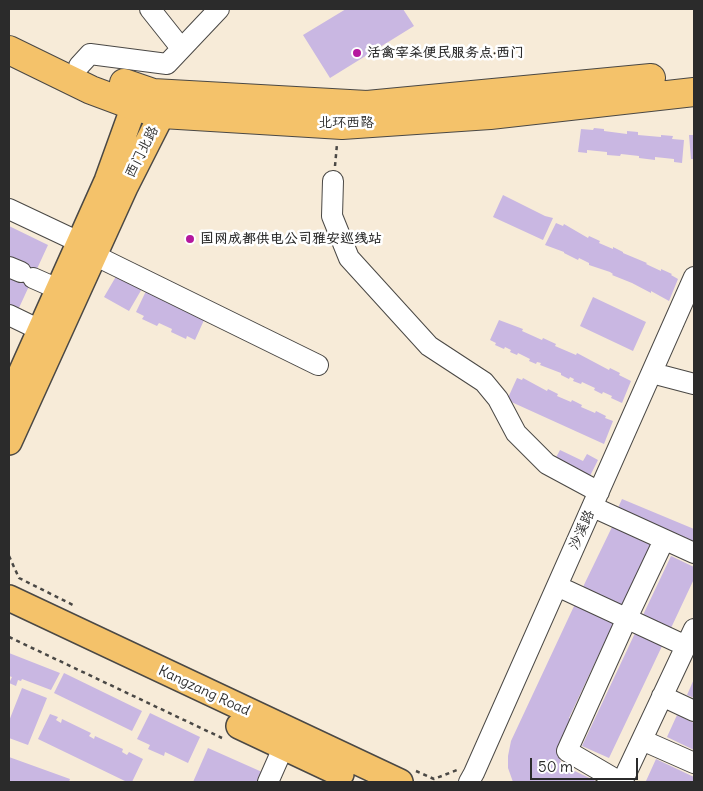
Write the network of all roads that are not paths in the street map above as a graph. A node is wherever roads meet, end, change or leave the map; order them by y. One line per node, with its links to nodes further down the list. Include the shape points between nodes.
1 (150, 9): 4 (street)
2 (219, 9): 4 (street)
3 (9, 32): 6 (highway, 北环西路)
4 (182, 48): 6 (street, via 167,64 90,54)
5 (9, 50): 9 (highway, 北环西路, via 91,90)
6 (79, 66): 9 (highway, 北环西路)
7 (694, 74): 9 (highway, 北环西路, via 368,105)
8 (694, 92): 9 (highway, 北环西路, via 490,115 338,125)
9 (150, 104): 12 (main road, 西门北路, via 125,187)
10 (333, 181): 24 (street, via 332,216 349,258 429,346 484,382 498,399 516,434 547,464)
11 (9, 209): 12 (street)
12 (86, 248): 15 (main road, 西门北路); 18 (street); 23 (main road, 西门北路)
13 (21, 272): 15 (street)
14 (694, 276): 20 (street, 沙溪路)
15 (58, 289): 17 (main road, 西门北路)
16 (9, 315): 17 (street)
17 (40, 330): 19 (main road, 西门北路)
18 (318, 364)
19 (16, 367): 22 (main road, 西门北路)
20 (652, 373): 21 (street); 24 (street, 沙溪路)
21 (694, 384)
22 (9, 400)
23 (9, 442)
24 (596, 500): 25 (street); 27 (street, 沙溪路)
25 (664, 540): 26 (street); 30 (street)
26 (694, 553)
27 (557, 586): 30 (street); 40 (street, 沙溪路)
28 (9, 598): 39 (main road, Kangzang Road)
29 (9, 616): 35 (main road, Kangzang Road)
30 (627, 618): 31 (street); 41 (street, via 567,751)
31 (689, 646): 32 (street)
32 (662, 696): 33 (street); 34 (street)
33 (694, 710)
34 (642, 740): 36 (street); 41 (street)
35 (283, 748): 37 (street); 38 (main road, Kangzang Road)
36 (694, 763)
37 (268, 782)
38 (360, 782)
39 (400, 782)
40 (469, 782)
41 (621, 782)

